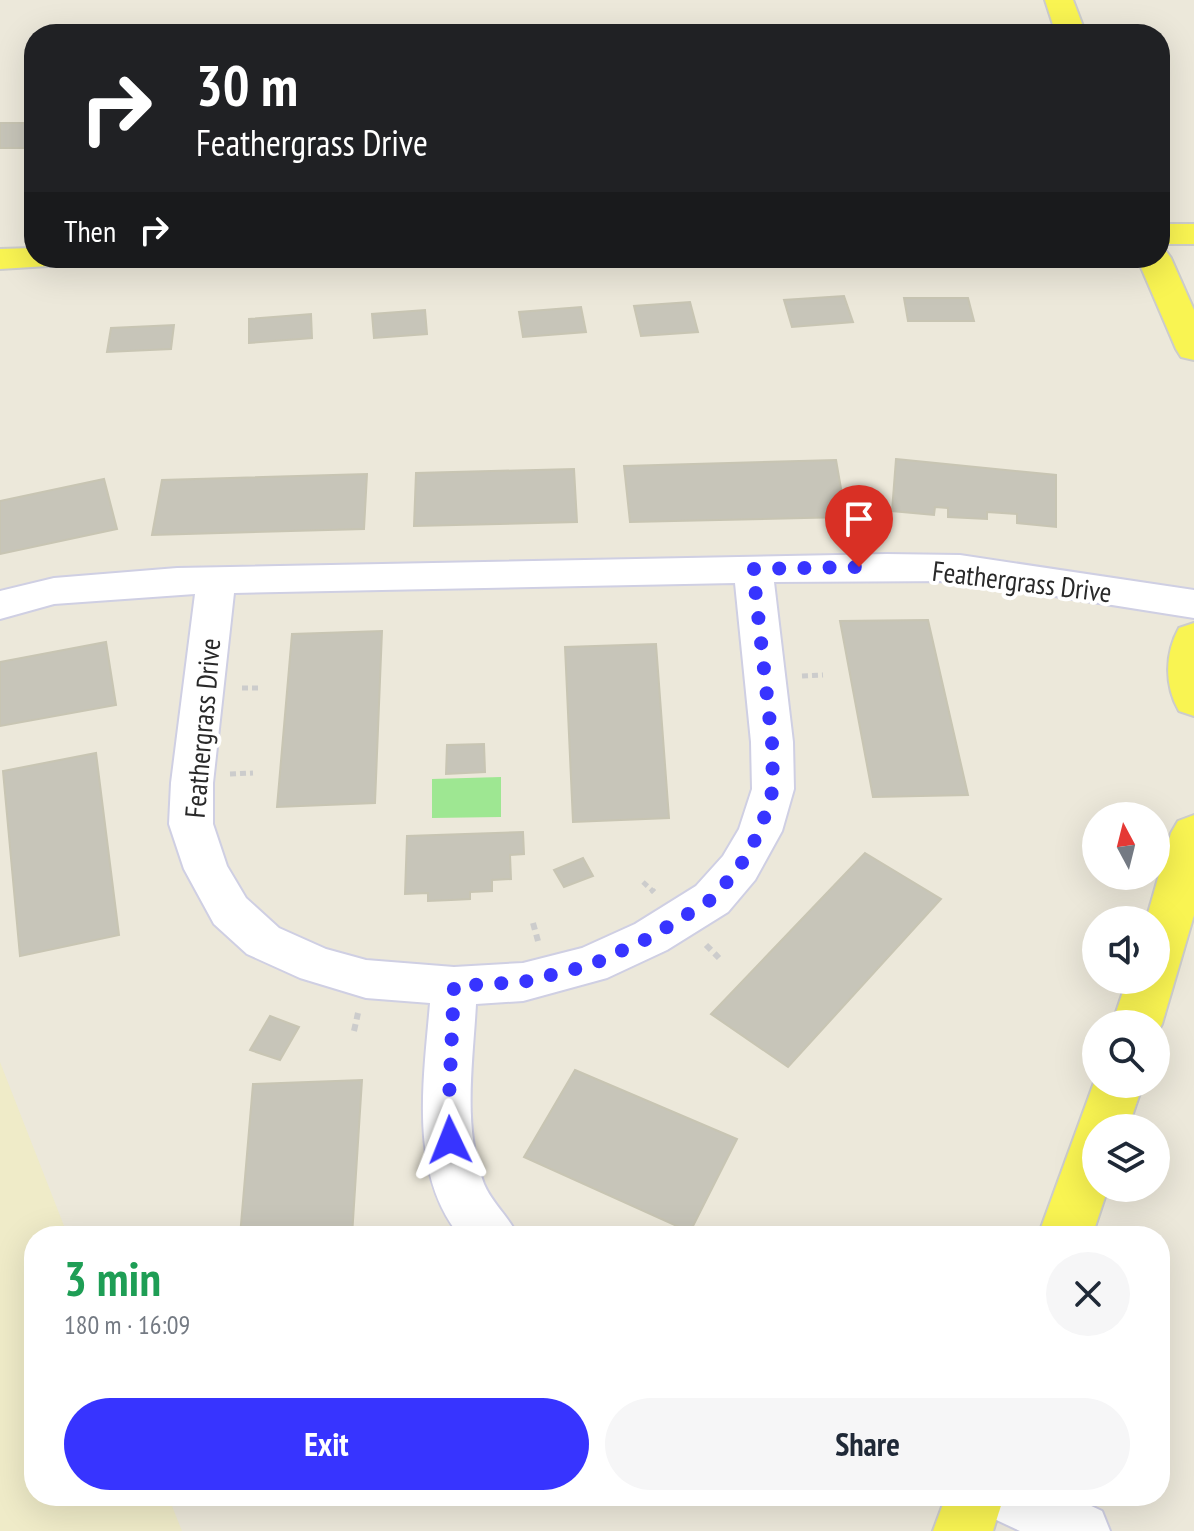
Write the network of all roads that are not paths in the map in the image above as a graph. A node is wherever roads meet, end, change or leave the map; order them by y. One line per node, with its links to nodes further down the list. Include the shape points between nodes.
1 (1059, 0): 2 (main road)
2 (1067, 24)
3 (1170, 234): 4 (main road)
4 (1194, 234)
5 (0, 259): 6 (main road)
6 (24, 259)
7 (1158, 268): 8 (main road)
8 (1194, 349)
9 (753, 569): 10 (street, Feathergrass Drive); 11 (street, Feathergrass Drive, via 960,568); 17 (street, Feathergrass Drive, via 773,789 760,831 739,868 712,899 651,937 591,965 523,982)
10 (216, 580): 12 (street, Feathergrass Drive, via 54,591); 17 (street, Feathergrass Drive, via 191,824 206,869 230,911 263,941 316,965 366,979)
11 (1194, 604)
12 (0, 605)
13 (1194, 638): 14 (main road, via 1188,665)
14 (1194, 700)
15 (1194, 833): 16 (main road)
16 (1170, 917)
17 (454, 986): 19 (street, via 448,1122 452,1158 462,1196)
18 (1082, 1187): 20 (main road)
19 (484, 1226)
20 (1068, 1226)
21 (972, 1506): 23 (main road)
22 (1029, 1506): 24 (street)
23 (963, 1531)
24 (1082, 1531)

